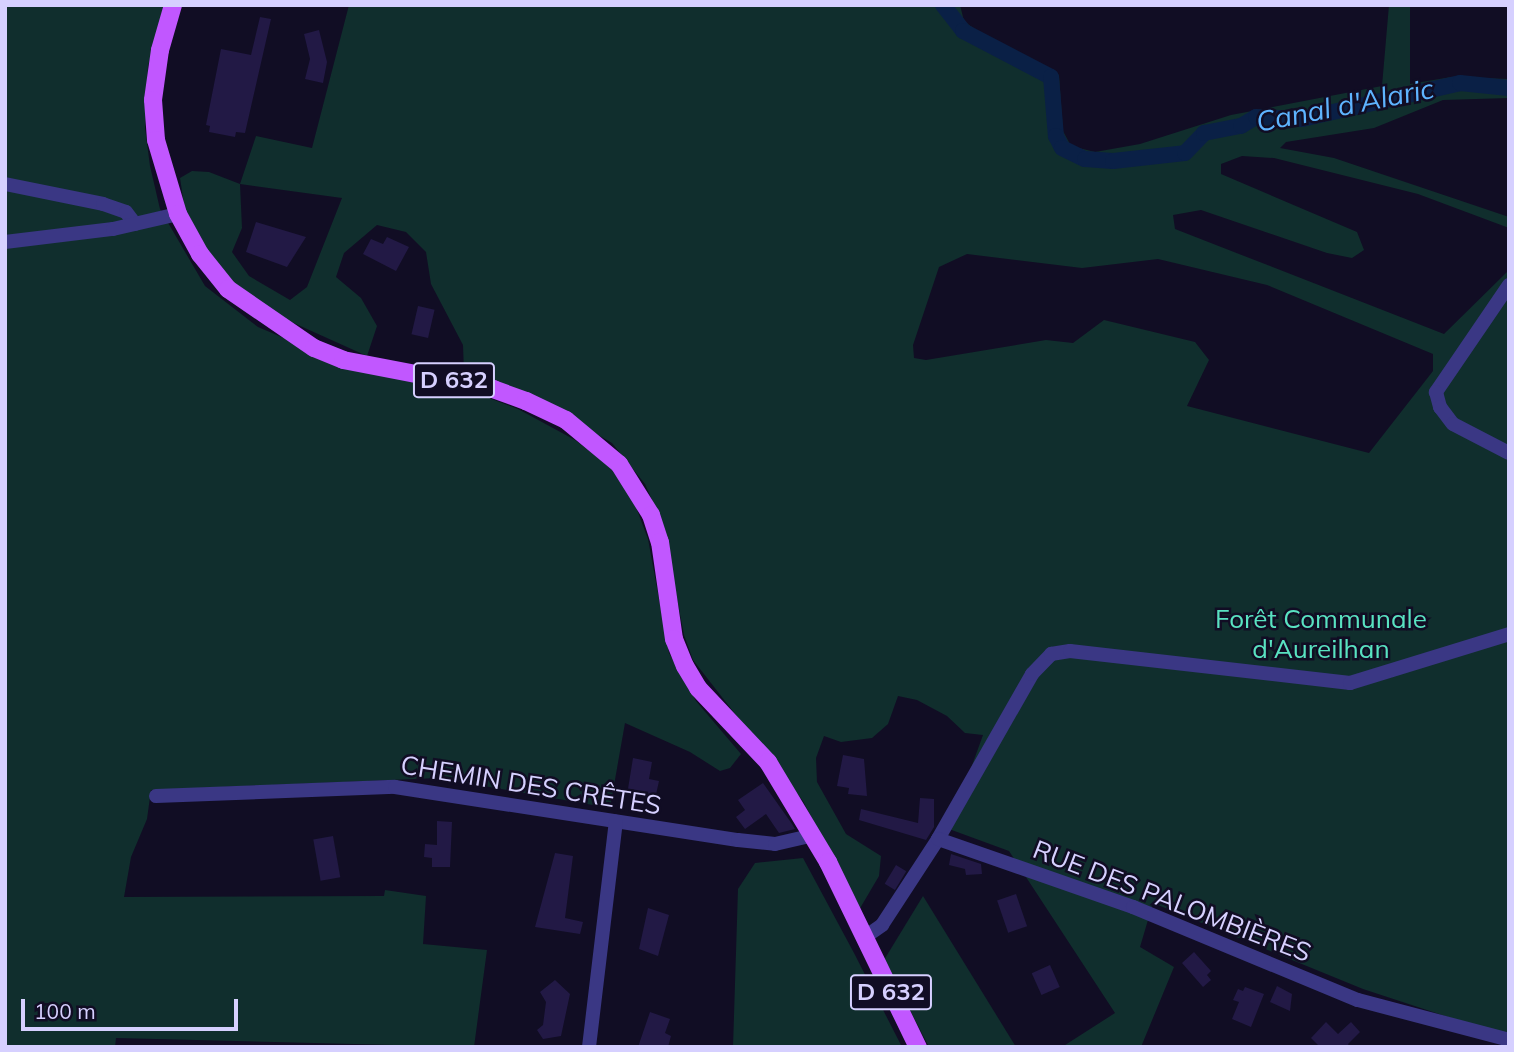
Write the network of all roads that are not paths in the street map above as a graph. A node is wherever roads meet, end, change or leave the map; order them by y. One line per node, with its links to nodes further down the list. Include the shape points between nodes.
1 (173, 5): 3 (main road, D 632, via 153,100 156,140)
2 (5, 184): 4 (street, via 103,204 126,212)
3 (178, 214): 4 (street); 11 (main road, D 632, via 228,289 305,343 343,360 494,389 566,420 603,449 626,473 651,514 660,542 674,639 685,666 780,781)
4 (135, 224): 5 (street)
5 (5, 242)
6 (1509, 285): 7 (street, via 1436,392 1440,407 1454,424)
7 (1509, 453)
8 (1509, 634): 12 (street, via 1350,683 1070,651 1051,654 1032,674)
9 (156, 796): 10 (street, CHEMIN DES CRÊTES, via 396,787)
10 (617, 822): 11 (street, CHEMIN DES CRÊTES, via 775,844); 15 (street)
11 (813, 835): 13 (main road, D 632)
12 (938, 839): 13 (street, via 882,925); 14 (street, RUE DES PALOMBIÈRES, via 1133,907 1358,1000)
13 (864, 937): 16 (main road, D 632)
14 (1509, 1041)
15 (589, 1047)
16 (918, 1047)

